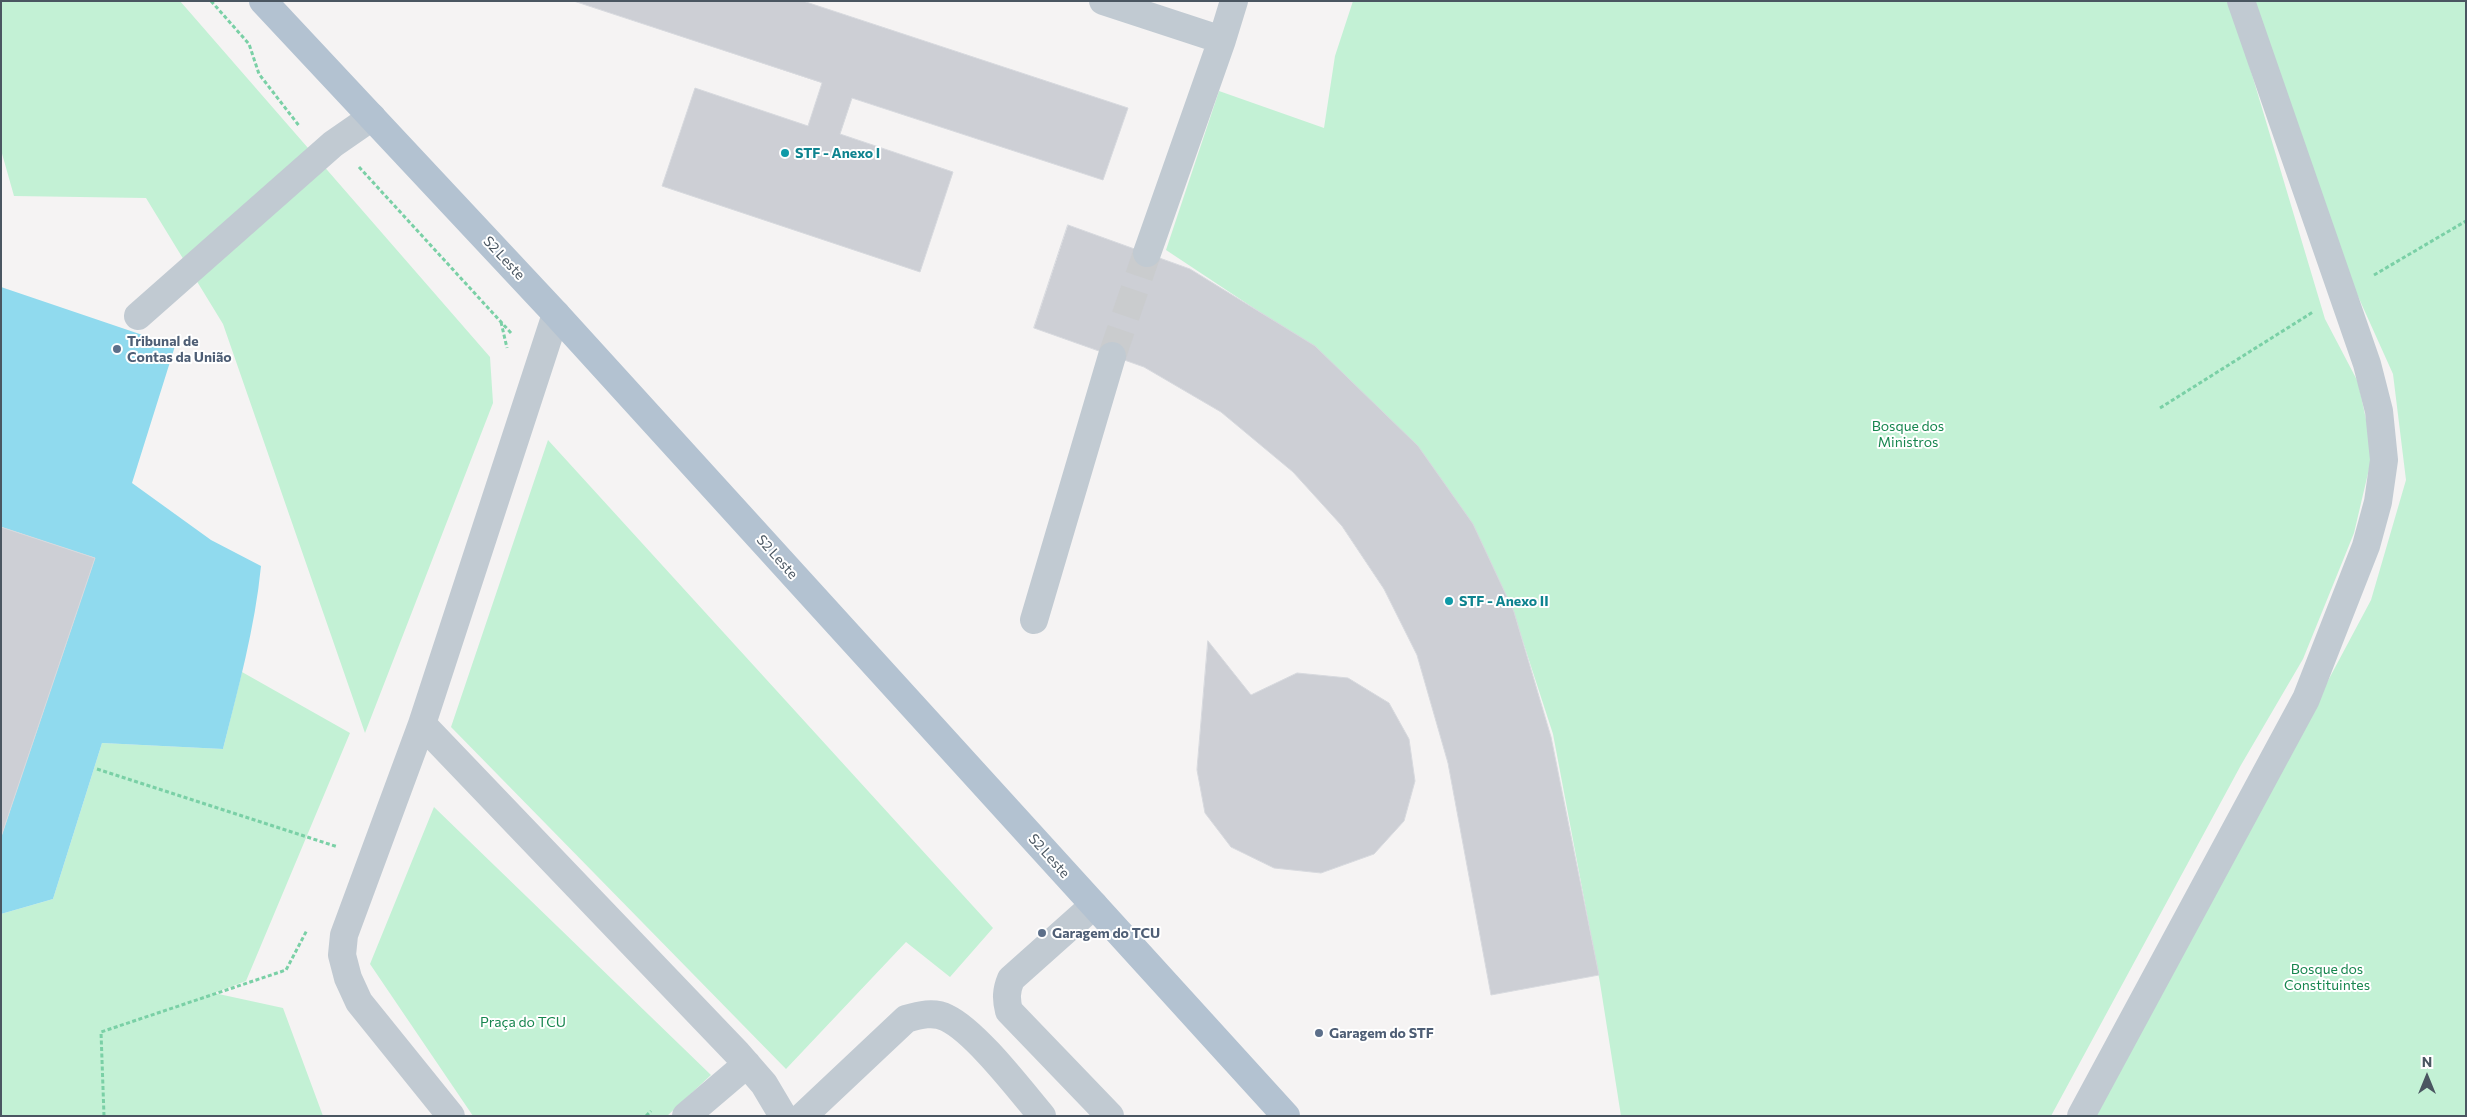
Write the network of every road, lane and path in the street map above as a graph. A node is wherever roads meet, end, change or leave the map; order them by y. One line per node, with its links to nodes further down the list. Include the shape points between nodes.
1 (211, 1): 8 (path, via 249,44 258,74 311,140)
2 (264, 1): 7 (main road, S2 Leste)
3 (1103, 1): 6 (lane)
4 (1234, 1): 6 (lane)
5 (2241, 1): 11 (lane)
6 (1222, 40): 10 (lane)
7 (372, 117): 8 (lane); 12 (main road, S2 Leste)
8 (333, 144): 13 (lane); 15 (path, via 348,154)
9 (2466, 221): 11 (path)
10 (1147, 253)
11 (2343, 294): 16 (path); 32 (lane, via 2379,411 2384,460 2378,502 2366,546 2306,699)
12 (556, 314): 15 (lane); 21 (main road, S2 Leste)
13 (138, 316)
14 (1112, 356): 17 (lane)
15 (539, 364): 18 (lane)
16 (2160, 408)
17 (1034, 620)
18 (422, 724): 23 (lane); 25 (lane, via 344,935 342,955 358,1002)
19 (97, 770): 20 (path)
20 (340, 848)
21 (1094, 905): 30 (lane, via 1011,979 1006,989 1006,1000 1009,1011); 31 (main road, S2 Leste)
22 (308, 927): 24 (path, via 286,970 101,1032)
23 (747, 1064): 26 (lane); 27 (lane, via 764,1084)
24 (104, 1116)
25 (451, 1116)
26 (686, 1116)
27 (783, 1116)
28 (803, 1116): 29 (lane, via 906,1019 924,1013 947,1017 976,1041)
29 (1042, 1116)
30 (1110, 1116)
31 (1286, 1116)
32 (2081, 1116)

